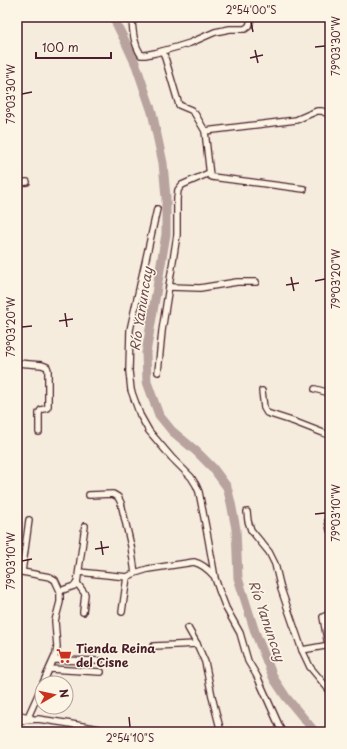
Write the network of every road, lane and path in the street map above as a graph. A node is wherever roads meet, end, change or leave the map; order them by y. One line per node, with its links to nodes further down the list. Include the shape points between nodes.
1 (252, 17): 3 (street, via 245,29 215,32)
2 (132, 21): 3 (street, via 136,47 141,55)
3 (163, 51): 5 (street, via 179,105 191,110)
4 (330, 115): 5 (street, via 317,111 296,120)
5 (205, 130): 6 (street)
6 (209, 173): 9 (street, via 212,177); 12 (street, via 182,185 178,190 177,235)
7 (27, 182): 8 (street)
8 (17, 183)
9 (304, 189)
10 (157, 209): 30 (street, via 130,330 131,390 140,416 149,431 196,485)
11 (256, 282): 12 (street, via 200,288)
12 (170, 287): 14 (street)
13 (17, 364): 18 (street, via 42,365 48,370 48,406 39,413)
14 (158, 372)
15 (315, 389): 17 (street)
16 (262, 391): 19 (street, via 267,413)
17 (330, 392)
18 (39, 432)
19 (330, 434)
20 (89, 495): 28 (street, via 113,494 118,497)
21 (247, 512): 40 (street, via 251,530 270,552 275,564)
22 (29, 520): 26 (street)
23 (328, 521): 25 (street)
24 (85, 526): 27 (street)
25 (330, 530)
26 (20, 571): 32 (street, via 50,577 58,584)
27 (79, 572): 29 (street); 31 (street)
28 (135, 573): 29 (street); 30 (street, via 194,562 206,568)
29 (127, 577): 34 (street)
30 (215, 578): 54 (street, via 226,608 240,633 248,661)
31 (78, 582): 32 (street); 33 (street, via 85,594)
32 (60, 591): 41 (street, via 55,621 57,647)
33 (83, 612)
34 (122, 612)
35 (330, 615): 38 (street, via 323,617)
36 (188, 628): 37 (street)
37 (197, 644): 39 (street); 53 (street, via 205,662)
38 (329, 645): 40 (street)
39 (154, 646)
40 (302, 650): 46 (street, via 310,667)
41 (54, 660): 42 (street); 43 (street)
42 (100, 661)
43 (49, 670): 44 (street); 45 (street)
44 (100, 674)
45 (47, 675)
46 (330, 691)
47 (34, 708): 49 (street)
48 (17, 714): 49 (street)
49 (30, 718): 50 (street); 51 (street, via 65,722)
50 (17, 723)
51 (92, 730): 52 (street)
52 (117, 732)
53 (221, 732)
54 (282, 732)

